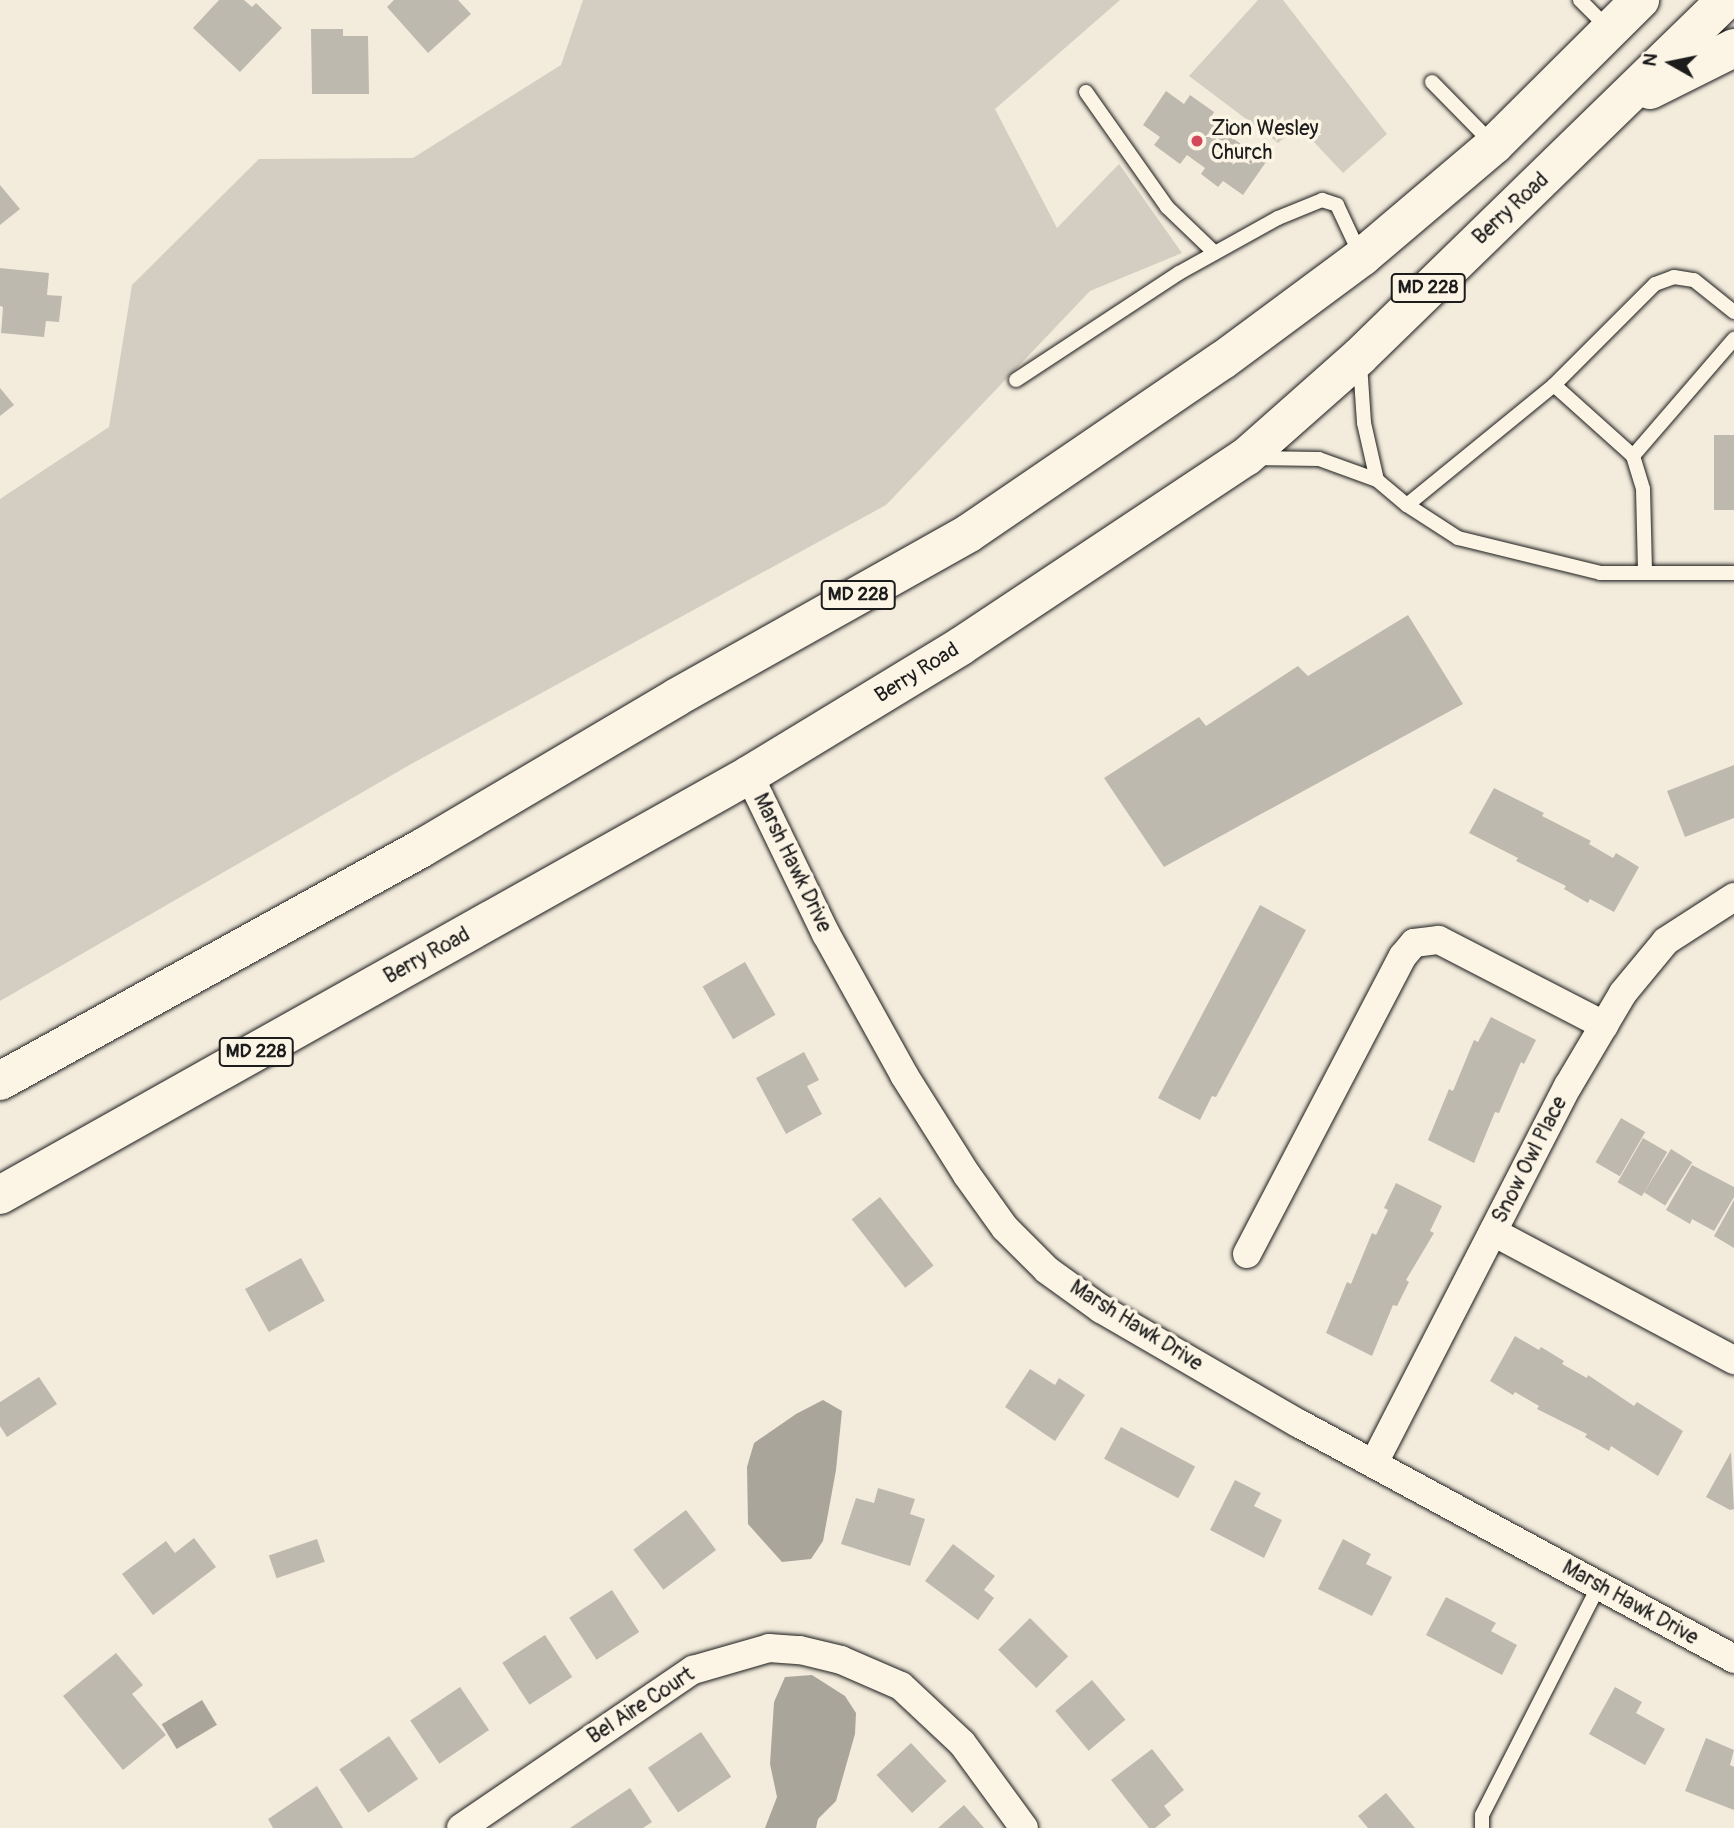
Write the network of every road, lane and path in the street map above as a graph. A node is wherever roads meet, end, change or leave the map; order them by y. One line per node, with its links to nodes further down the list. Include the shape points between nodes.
1 (1640, 0): 7 (highway, MD 228)
2 (1726, 0): 8 (highway, Berry Road / MD 228)
3 (1598, 6): 7 (highway)
4 (1734, 48): 8 (highway)
5 (1432, 82): 9 (lane)
6 (1086, 92): 10 (lane, via 1167,206)
7 (1545, 97): 9 (highway, MD 228)
8 (1617, 107): 14 (highway, Berry Road / MD 228)
9 (1494, 145): 11 (highway, MD 228)
10 (1215, 253): 11 (lane, via 1322,200 1336,205); 15 (lane)
11 (1362, 257): 26 (highway, MD 228, via 1223,360 969,533 677,697 422,848)
12 (1734, 312): 16 (lane, via 1694,280 1674,277 1655,284)
13 (1734, 339): 17 (lane)
14 (1360, 356): 18 (highway, Berry Road / MD 228); 19 (lane, via 1364,423)
15 (1016, 380)
16 (1555, 384): 17 (lane); 20 (lane)
17 (1633, 456): 21 (lane, via 1643,489)
18 (1246, 457): 19 (lane, via 1319,459); 23 (highway, Berry Road / MD 228, via 961,646)
19 (1377, 480): 20 (lane)
20 (1407, 505): 21 (lane, via 1458,538 1600,573)
21 (1645, 573): 22 (lane)
22 (1734, 573)
23 (750, 775): 27 (highway, Berry Road / MD 228); 31 (street, Marsh Hawk Drive, via 826,934 904,1075 1005,1228 1047,1270 1101,1309)
24 (1734, 897): 25 (street, Snow Owl Place, via 1666,941 1623,993)
25 (1604, 1025): 28 (street, Snow Owl Place); 29 (street, via 1439,940 1414,943 1403,956)
26 (0, 1081)
27 (0, 1195)
28 (1493, 1232): 30 (street); 31 (street, Snow Owl Place)
29 (1247, 1254)
30 (1734, 1360)
31 (1374, 1463): 32 (street, Marsh Hawk Drive)
32 (1599, 1585): 33 (street, Marsh Hawk Drive); 36 (lane, via 1482,1815)
33 (1734, 1659)
34 (461, 1828): 35 (street, Bel Aire Court, via 693,1670 769,1648 841,1660 901,1686 962,1743)
35 (1024, 1828)
36 (1482, 1828)

